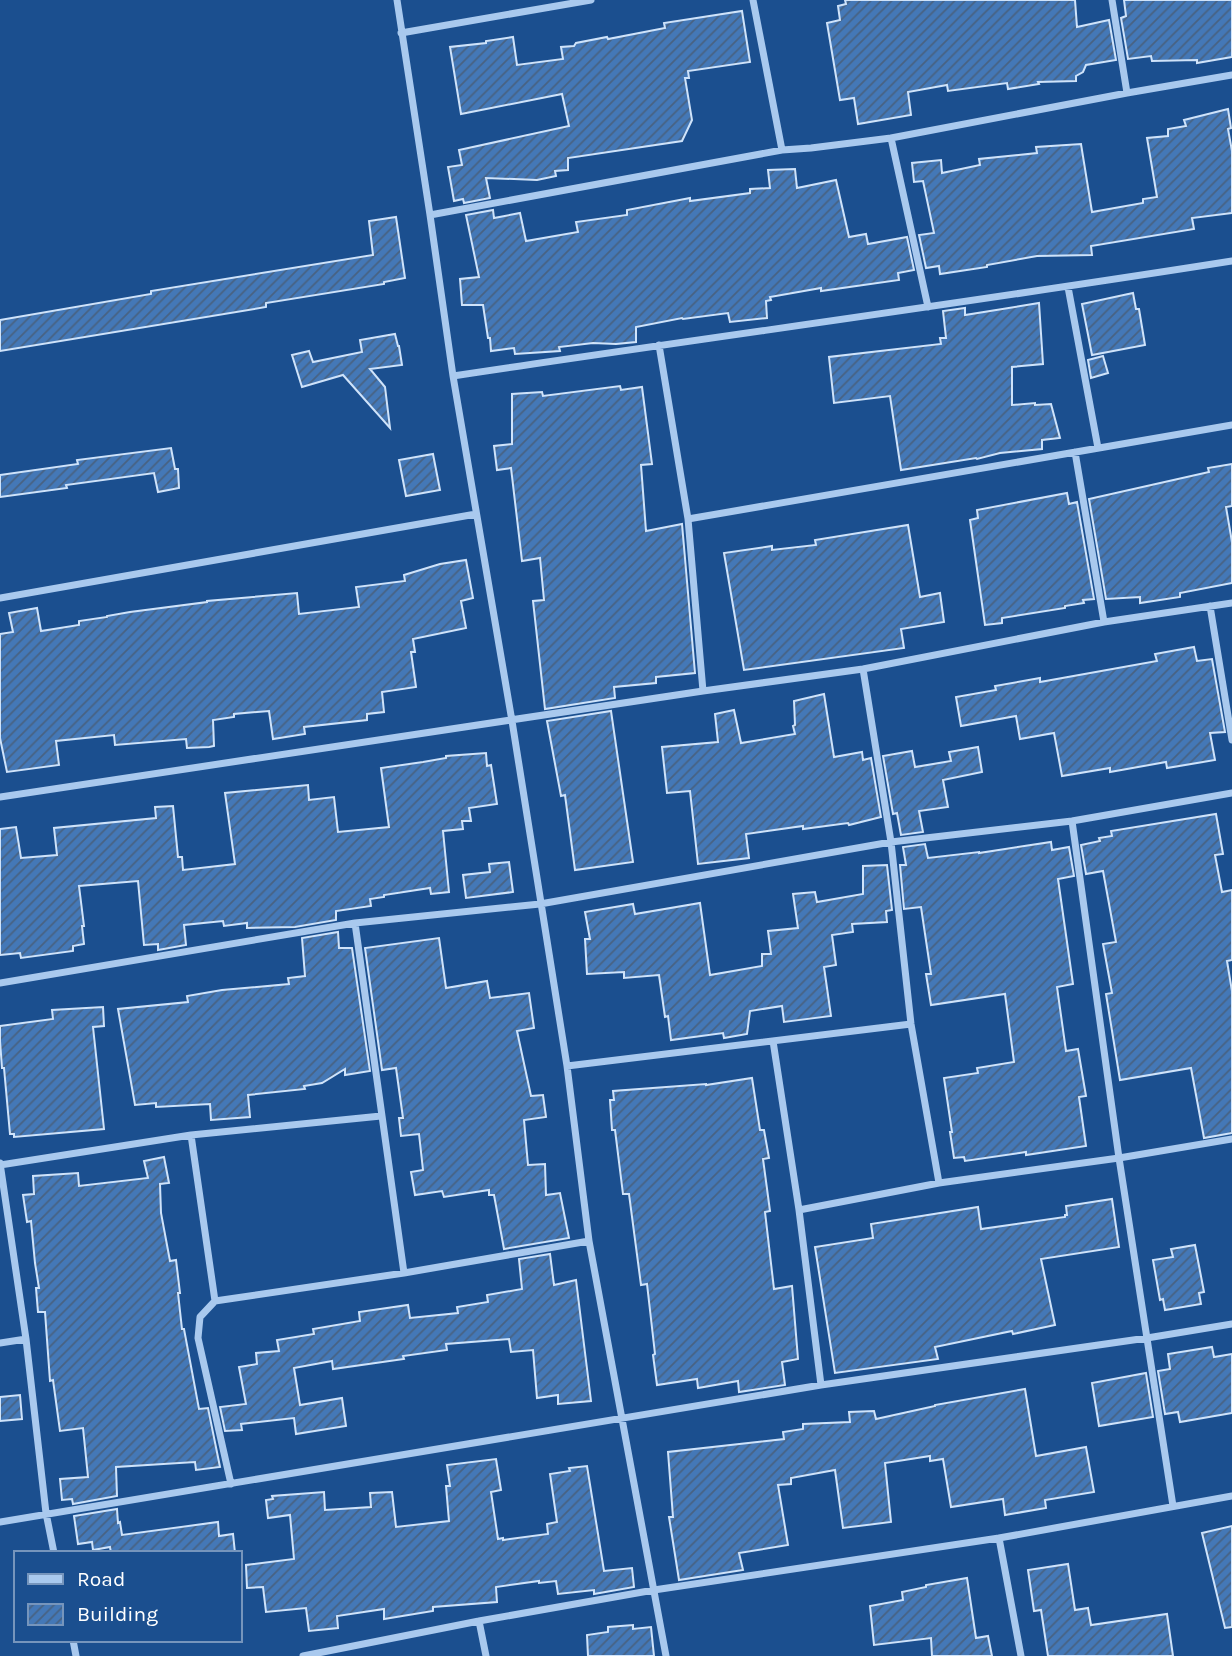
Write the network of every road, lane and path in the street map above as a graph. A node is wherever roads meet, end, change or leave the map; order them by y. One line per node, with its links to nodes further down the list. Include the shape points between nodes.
1 (397, 0): 5 (street)
2 (591, 0): 5 (street)
3 (753, 0): 9 (street)
4 (1112, 0): 7 (street)
5 (401, 33): 10 (street)
6 (1232, 75): 7 (street)
7 (1127, 93): 8 (street)
8 (891, 138): 9 (street); 13 (street)
9 (782, 150): 10 (street)
10 (430, 215): 15 (street)
11 (1232, 261): 12 (street)
12 (1068, 287): 13 (street); 17 (street)
13 (928, 307): 14 (street)
14 (659, 345): 15 (street); 20 (street)
15 (453, 376): 19 (street)
16 (1232, 425): 17 (street)
17 (1098, 448): 18 (street)
18 (1075, 452): 20 (street); 24 (street)
19 (475, 514): 21 (street); 27 (street)
20 (688, 519): 26 (street)
21 (0, 598)
22 (1232, 603): 23 (street)
23 (1210, 606): 24 (street); 28 (street)
24 (1104, 622): 25 (street)
25 (863, 669): 26 (street); 32 (street)
26 (703, 691): 27 (street)
27 (512, 721): 30 (street); 33 (street)
28 (1232, 740)
29 (1232, 793): 31 (street)
30 (0, 797)
31 (1072, 821): 32 (street); 42 (street)
32 (891, 842): 33 (street); 36 (street)
33 (540, 904): 34 (street); 38 (street)
34 (355, 923): 35 (street); 39 (street)
35 (0, 983)
36 (911, 1024): 37 (street); 44 (street)
37 (774, 1041): 38 (street); 45 (street)
38 (567, 1066): 46 (street)
39 (381, 1116): 40 (street); 47 (street)
40 (191, 1135): 43 (street); 48 (street)
41 (1232, 1139): 42 (street)
42 (1119, 1158): 44 (street); 50 (street)
43 (0, 1164): 51 (street)
44 (939, 1182): 45 (street)
45 (799, 1210): 53 (street)
46 (589, 1241): 47 (street); 54 (street)
47 (404, 1273): 48 (street)
48 (215, 1301): 55 (street, via 200,1317 198,1338)
49 (1232, 1324): 50 (street)
50 (1147, 1338): 53 (street); 57 (street)
51 (26, 1339): 52 (street); 58 (street)
52 (0, 1343)
53 (821, 1385): 54 (street)
54 (622, 1418): 55 (street); 62 (street)
55 (232, 1484): 58 (street)
56 (1232, 1496): 57 (street)
57 (1173, 1506): 60 (street)
58 (46, 1514): 59 (street); 61 (street)
59 (0, 1522)
60 (999, 1538): 62 (street); 67 (street)
61 (54, 1551)
62 (654, 1590): 63 (street); 66 (street)
63 (479, 1621): 64 (street); 65 (street)
64 (303, 1656)
65 (486, 1656)
66 (666, 1656)
67 (1021, 1656)

